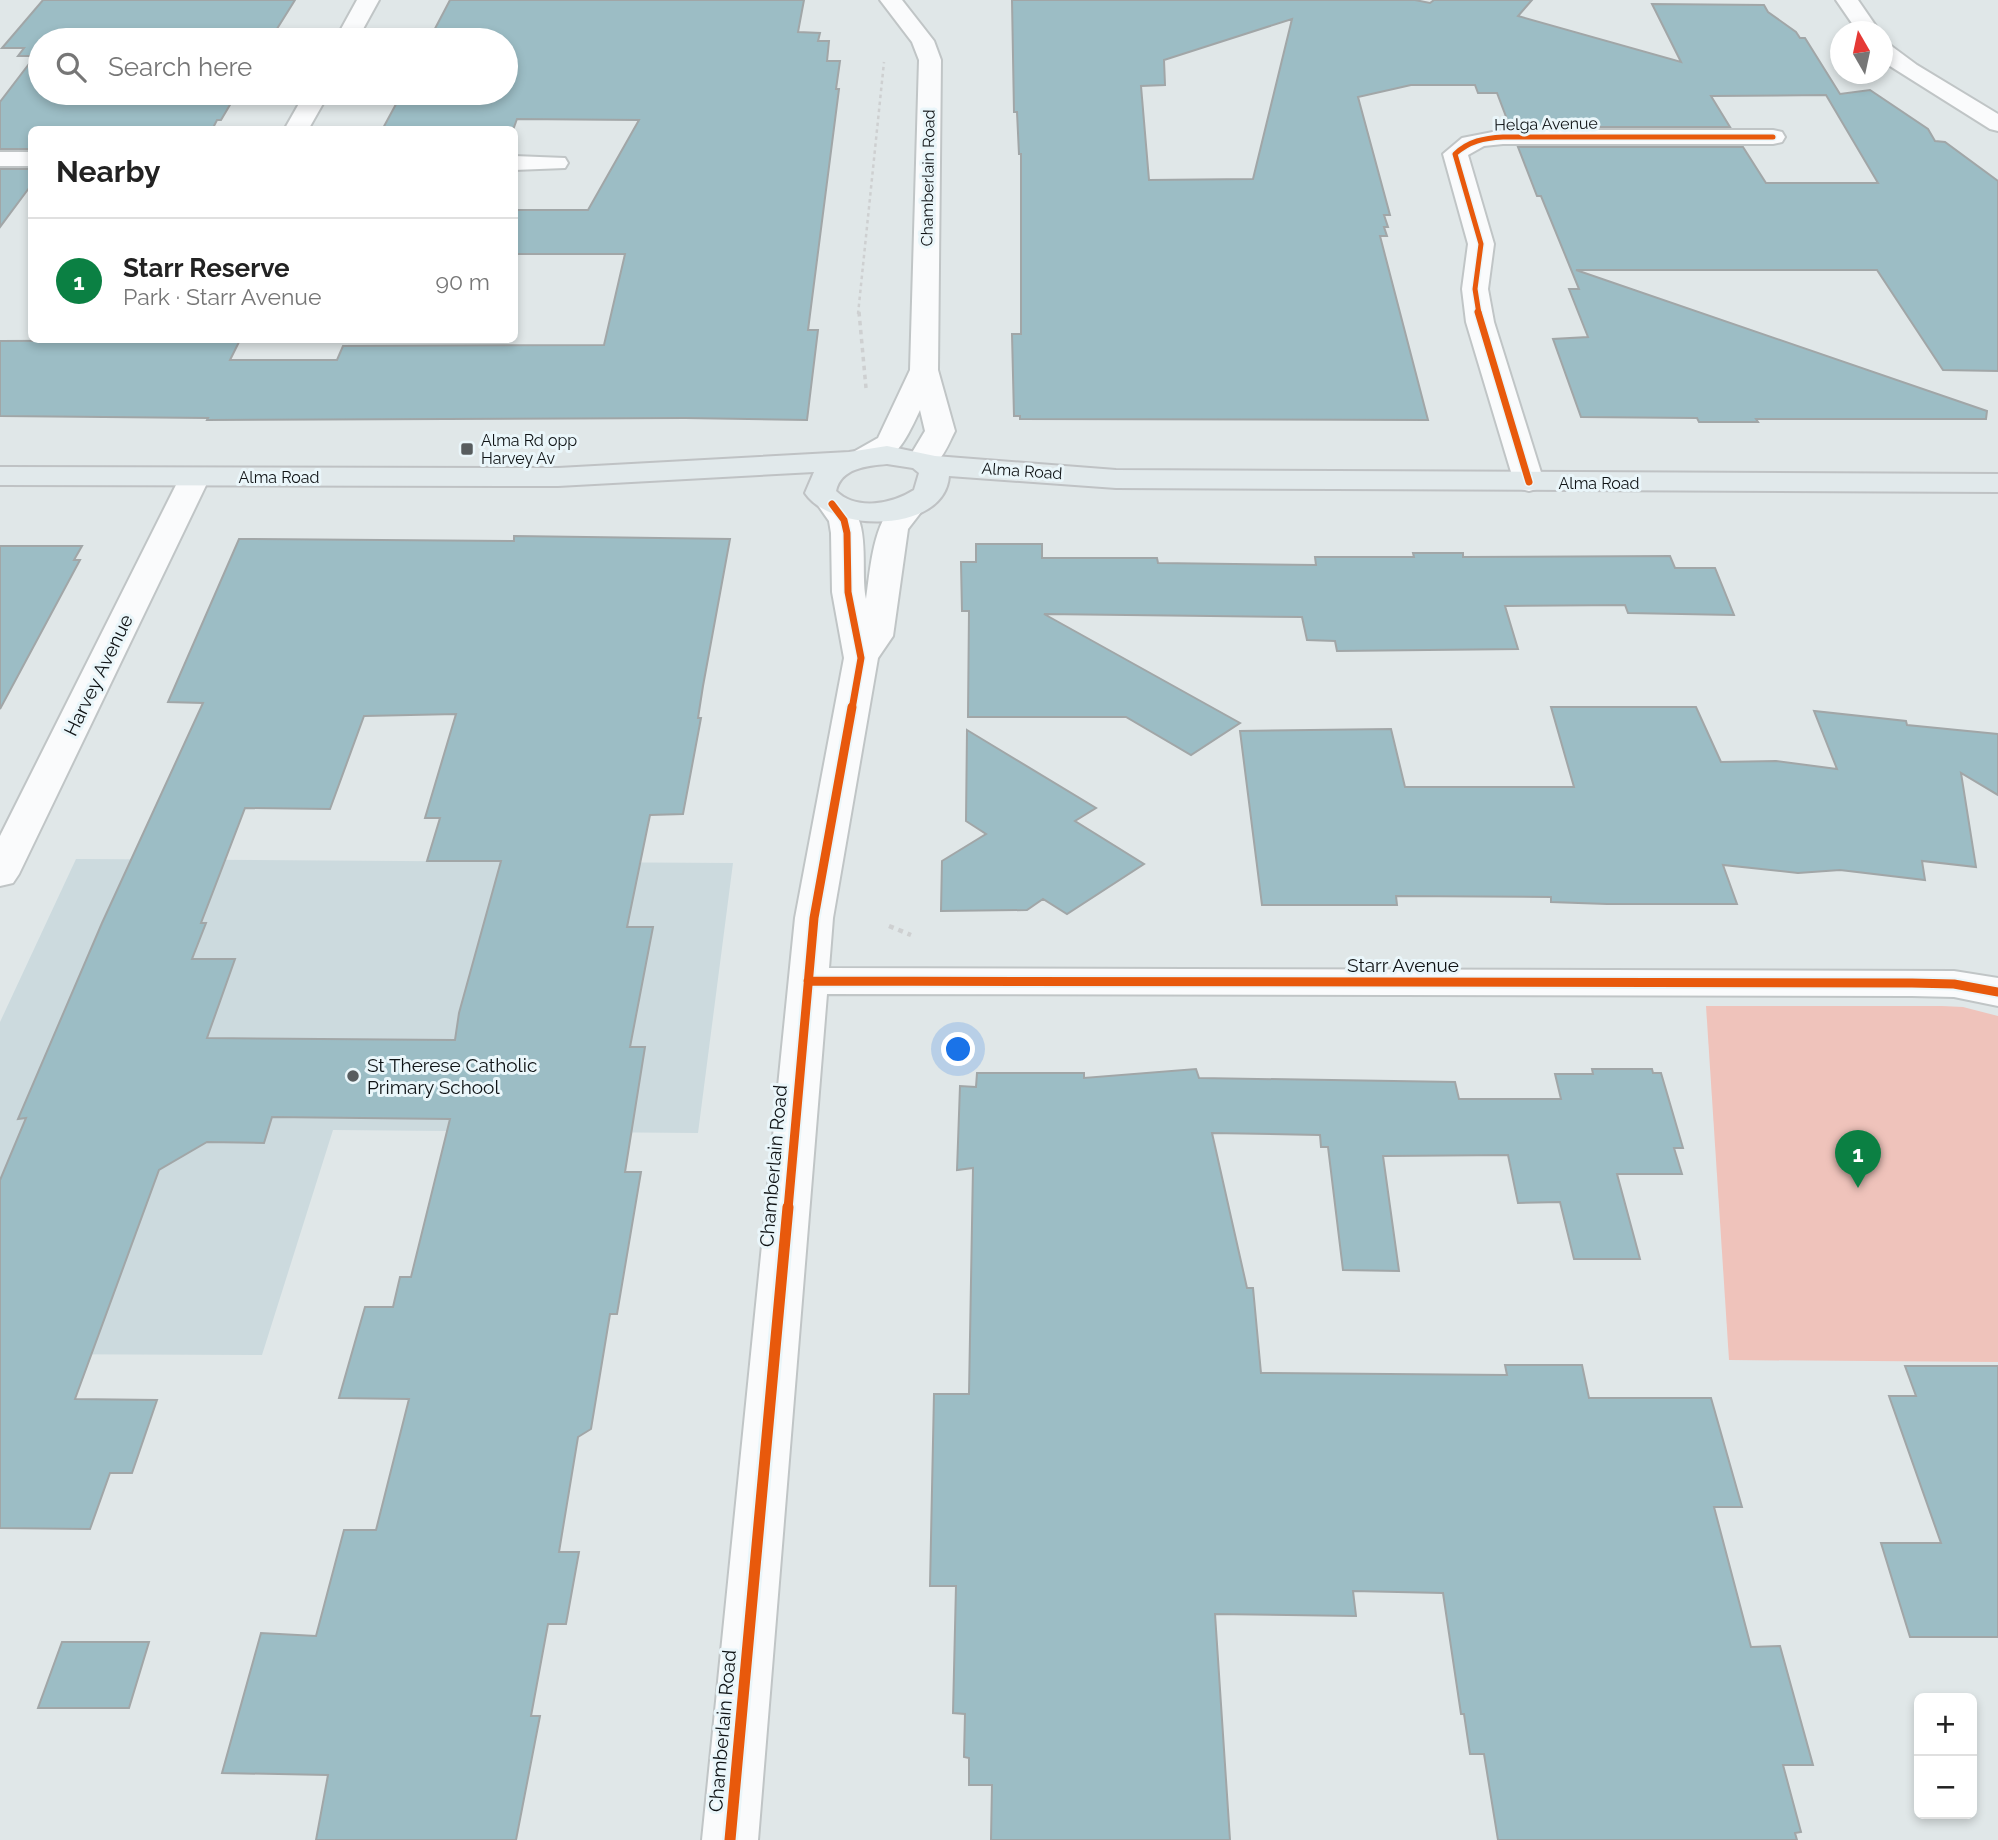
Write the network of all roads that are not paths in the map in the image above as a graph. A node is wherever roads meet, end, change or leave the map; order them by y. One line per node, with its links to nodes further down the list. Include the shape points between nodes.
1 (368, 0): 5 (street)
2 (891, 0): 17 (street, Chamberlain Road, via 923,41 930,60)
3 (1847, 0): 4 (street)
4 (1861, 21)
5 (353, 28)
6 (1893, 59): 8 (street)
7 (310, 105): 9 (street)
8 (1998, 124)
9 (298, 126)
10 (1449, 126): 12 (street, Helga Avenue)
11 (1773, 137): 12 (street, Helga Avenue, via 1503,137)
12 (1474, 141): 23 (street, Helga Avenue, via 1455,154 1481,244 1476,305)
13 (0, 159): 14 (street)
14 (28, 159)
15 (518, 163): 16 (street)
16 (556, 163)
17 (924, 370): 18 (street, Chamberlain Road, via 890,443); 22 (street, Chamberlain Road, via 940,431)
18 (858, 459): 21 (main road, Alma Road); 22 (main road, Alma Road, via 887,455); 25 (main road, via 836,467 825,477)
19 (0, 476): 20 (main road, Alma Road)
20 (195, 477): 21 (main road, Alma Road); 27 (street, Harvey Avenue)
21 (558, 477): 25 (main road, Alma Road, via 586,485 771,486)
22 (923, 482): 23 (main road, Alma Road, via 999,491 1116,479); 25 (main road, Alma Road, via 885,512 848,509); 26 (street, Chamberlain Road, via 893,528 876,636)
23 (1529, 482): 24 (main road, Alma Road)
24 (1998, 483)
25 (826, 498): 26 (street, Chamberlain Road, via 844,520 847,533 848,592)
26 (861, 658): 28 (street, Chamberlain Road, via 814,918)
27 (0, 874)
28 (808, 981): 29 (street, Starr Avenue, via 1912,983); 30 (street, Chamberlain Road)
29 (1998, 992)
30 (730, 1840)

